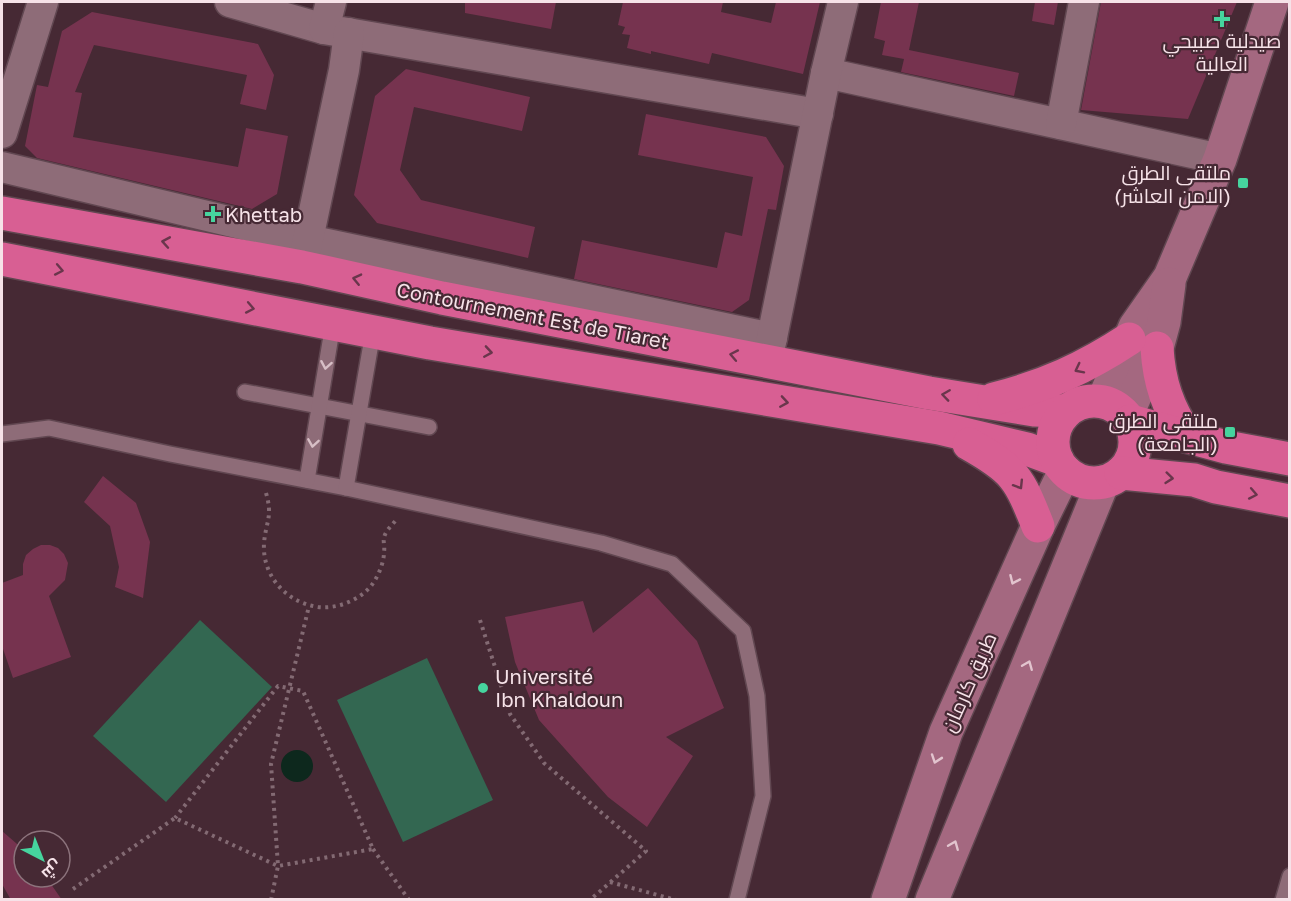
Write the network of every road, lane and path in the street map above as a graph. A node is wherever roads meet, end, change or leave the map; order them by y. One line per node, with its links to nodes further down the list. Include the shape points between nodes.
1 (43, 2): 10 (street)
2 (230, 2): 6 (street)
3 (843, 2): 7 (street)
4 (1084, 2): 9 (street)
5 (1272, 2): 11 (street)
6 (335, 21): 8 (street); 14 (street, via 344,70)
7 (826, 73): 8 (street); 9 (street)
8 (818, 114): 19 (street)
9 (1061, 124): 11 (street)
10 (2, 133)
11 (1220, 159): 18 (street, via 1170,277 1164,322)
12 (2, 167): 14 (street)
13 (2, 213): 14 (highway, Contournement Est de Tiaret, one-way to 13)
14 (305, 253): 19 (highway, Contournement Est de Tiaret, via 442,298)
15 (2, 259): 16 (highway, Contournement Est de Tiaret, one-way to 16)
16 (333, 324): 17 (highway, Contournement Est de Tiaret); 22 (lane, one-way to 22)
17 (373, 332): 24 (lane); 27 (highway, Contournement Est de Tiaret, one-way to 27)
18 (1143, 344): 21 (highway, one-way to 21, via 1037,387); 25 (street); 29 (highway, via 1168,404)
19 (769, 350): 21 (highway, Contournement Est de Tiaret, one-way to 19, via 929,393)
20 (245, 393): 22 (lane)
21 (988, 401): 23 (highway, Contournement Est de Tiaret, via 1034,410)
22 (319, 406): 24 (lane); 34 (lane, one-way to 34)
23 (1066, 411): 25 (highway, via 1083,402); 31 (highway, via 1053,434 1053,448)
24 (358, 413): 26 (lane); 35 (lane)
25 (1119, 413): 29 (highway); 33 (highway, via 1135,434 1135,448 1130,461)
26 (429, 427)
27 (939, 428): 31 (highway, Contournement Est de Tiaret, via 1027,449); 38 (highway, one-way to 38, via 1008,469)
28 (2, 434): 32 (lane, via 49,428)
29 (1187, 436): 30 (highway)
30 (1290, 459)
31 (1061, 466): 33 (highway, via 1076,479 1090,483); 38 (street, طريق كارمان)
32 (251, 470): 34 (lane); 39 (path, via 264,488 271,508 264,540 270,574 293,599)
33 (1112, 477): 36 (highway, one-way to 36, via 1194,480); 54 (street, one-way to 33)
34 (307, 480): 35 (lane)
35 (346, 488): 37 (lane)
36 (1290, 501)
37 (417, 503): 39 (path, via 399,516 384,537 385,554 371,585 343,605); 52 (lane, via 601,543 672,564 743,631 757,696 763,796)
38 (1038, 526): 53 (street, طريق كارمان, one-way to 53, via 946,732)
39 (309, 606): 41 (path)
40 (480, 620): 46 (path, via 510,714 544,763 646,851)
41 (288, 687): 42 (path, via 278,686); 43 (path, via 303,691); 44 (path, via 271,764)
42 (175, 818): 44 (path); 47 (path)
43 (373, 849): 44 (path); 49 (path)
44 (278, 866): 48 (path)
45 (1290, 876): 55 (lane)
46 (610, 882): 50 (path); 51 (path)
47 (73, 889)
48 (272, 900)
49 (409, 900)
50 (590, 900)
51 (676, 900)
52 (736, 900)
53 (888, 900)
54 (932, 900)
55 (1283, 900)

